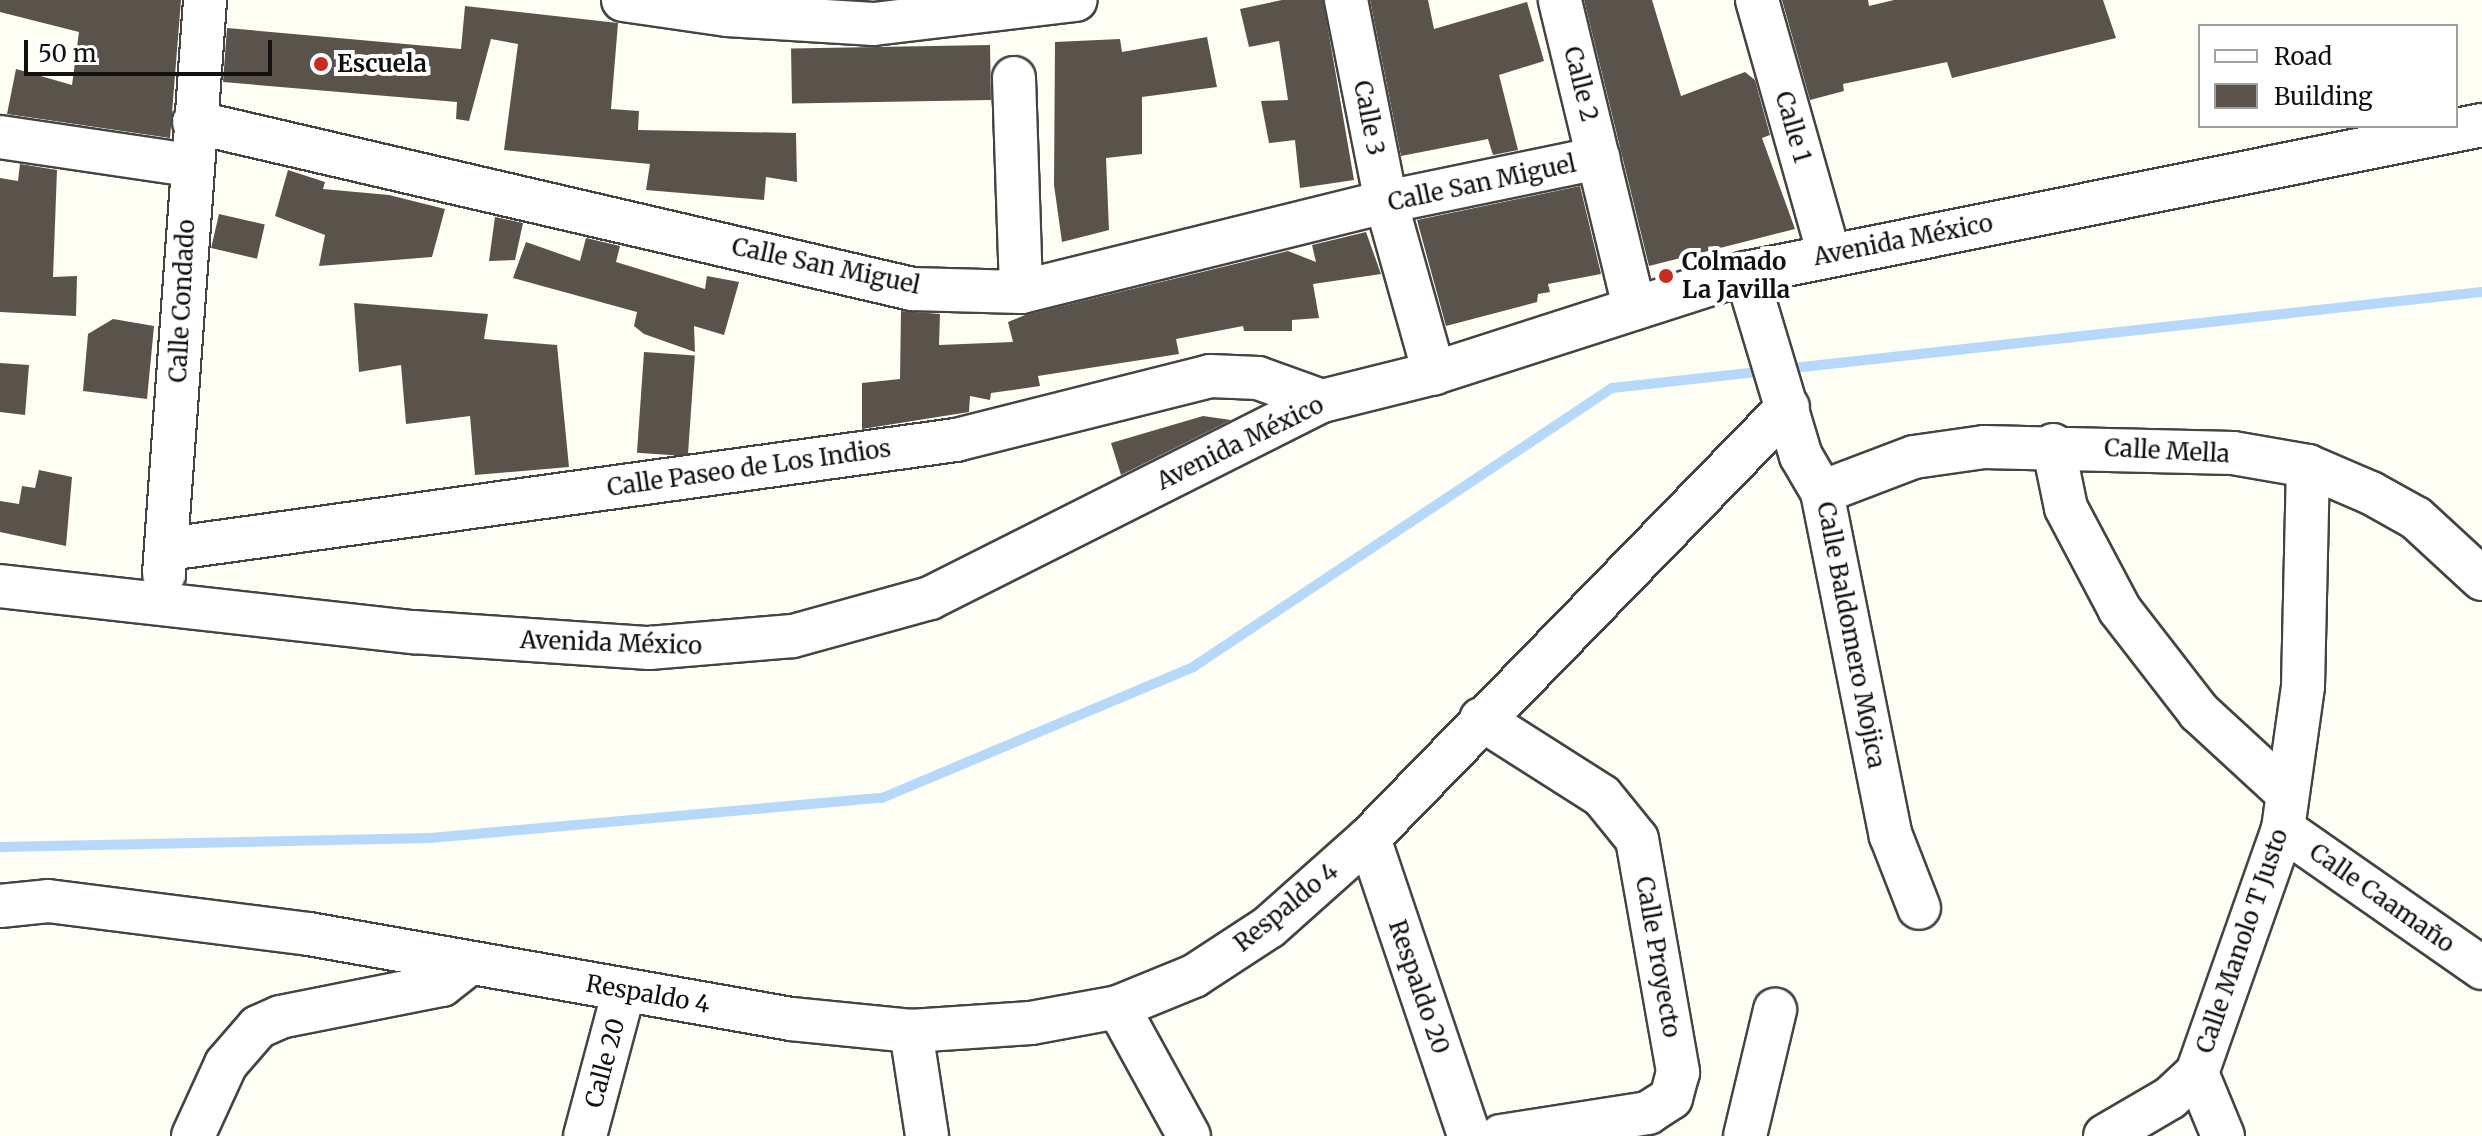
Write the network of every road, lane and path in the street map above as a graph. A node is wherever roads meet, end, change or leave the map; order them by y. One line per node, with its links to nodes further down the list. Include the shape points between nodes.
1 (205, 0): 8 (street, Calle Condado)
2 (623, 0): 3 (street, via 727,15 874,24)
3 (1076, 0)
4 (1346, 0): 13 (street, Calle 3)
5 (1757, 0): 14 (street, Calle 1)
6 (1560, 1): 11 (street, Calle 2)
7 (1014, 78): 16 (street)
8 (194, 122): 12 (street, Calle Condado); 16 (street, Calle San Miguel, via 912,289)
9 (2482, 125): 14 (street, Avenida México)
10 (0, 137): 12 (street)
11 (1599, 158): 13 (street, Calle San Miguel); 17 (street, Calle 2)
12 (189, 165): 24 (street, Calle Condado)
13 (1386, 202): 16 (street, Calle San Miguel); 18 (street, Calle 3)
14 (1829, 255): 15 (street, Avenida México)
15 (1746, 273): 17 (street, Avenida México); 20 (street, Calle Baldomero Mojica)
16 (1021, 292)
17 (1634, 308): 18 (street, Avenida México)
18 (1434, 373): 19 (street, Avenida México)
19 (1322, 401): 24 (street, Calle Paseo de Los Indios, via 1258,378 1210,376 956,440); 27 (street, Avenida México, via 930,598 793,636 649,648 413,632)
20 (1788, 407): 23 (street, Calle Baldomero Mojica, via 1801,456); 28 (street, Respaldo 4)
21 (2053, 445): 22 (street, Calle Mella, via 2233,453); 23 (street, Calle Mella, via 1914,457); 29 (street, Calle Caamaño, via 2066,508 2120,610)
22 (2308, 466): 25 (street, Calle Mella, via 2416,518); 29 (street, Calle Manolo T Justo, via 2303,686)
23 (1822, 492): 32 (street, Calle Baldomero Mojica, via 1891,836)
24 (168, 549): 27 (street, Calle Condado)
25 (2482, 579)
26 (0, 586): 27 (street, Avenida México)
27 (160, 603)
28 (1481, 719): 30 (street, Respaldo 4); 45 (street, Calle Proyecto, via 1602,796 1637,839 1678,1072 1671,1098 1648,1113)
29 (2285, 811): 34 (street, Calle Caamaño); 39 (street, Calle Manolo T Justo)
30 (1369, 838): 36 (street, Respaldo 4, via 1269,927 1194,976); 44 (street, Respaldo 20)
31 (0, 906): 33 (street, Respaldo 4, via 48,901 309,934)
32 (1919, 908)
33 (469, 964): 35 (street, Respaldo 4); 40 (street, via 442,985 280,1017 258,1027 226,1064)
34 (2482, 968)
35 (624, 990): 38 (street, Respaldo 4, via 791,1019); 41 (street, Calle 20)
36 (1118, 1007): 38 (street, Respaldo 4, via 1031,1023); 43 (street)
37 (1775, 1010): 46 (street)
38 (911, 1031): 42 (street)
39 (2197, 1073): 47 (street, Calle Manolo T Justo, via 2170,1098); 48 (street)
40 (193, 1136)
41 (585, 1136)
42 (927, 1136)
43 (1189, 1136)
44 (1469, 1136)
45 (1501, 1136)
46 (1745, 1136)
47 (2105, 1136)
48 (2223, 1136)

